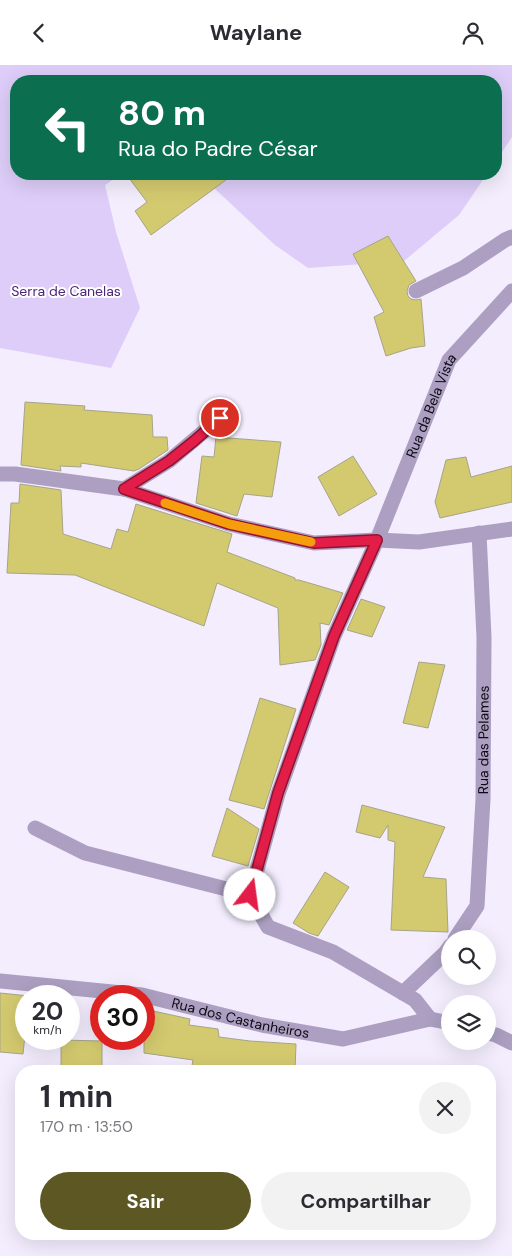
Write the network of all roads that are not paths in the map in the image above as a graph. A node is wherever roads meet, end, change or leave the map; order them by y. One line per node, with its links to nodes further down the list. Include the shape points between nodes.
1 (512, 237): 2 (street, via 463,268)
2 (416, 291)
3 (512, 291): 9 (street, Rua da Bela Vista, via 449,360)
4 (220, 418): 6 (street, via 169,461)
5 (0, 474): 6 (street)
6 (124, 489): 9 (street, via 229,524 314,543)
7 (512, 529): 8 (street)
8 (479, 533): 9 (street, via 419,542); 12 (street, Rua das Pelames, via 484,637 483,799 477,906)
9 (377, 540): 11 (street, Rua da Bela Vista, via 334,636 278,793)
10 (35, 827): 11 (street, via 85,853)
11 (250, 895): 15 (street, via 268,927 333,952)
12 (461, 930)
13 (441, 957): 15 (street)
14 (0, 981): 16 (street, Rua dos Castanheiros, via 142,995 262,1025 343,1039)
15 (403, 993): 16 (street, via 415,1000)
16 (430, 1019): 17 (street, Rua dos Castanheiros)
17 (441, 1021)
18 (496, 1035): 19 (street)
19 (512, 1043)

